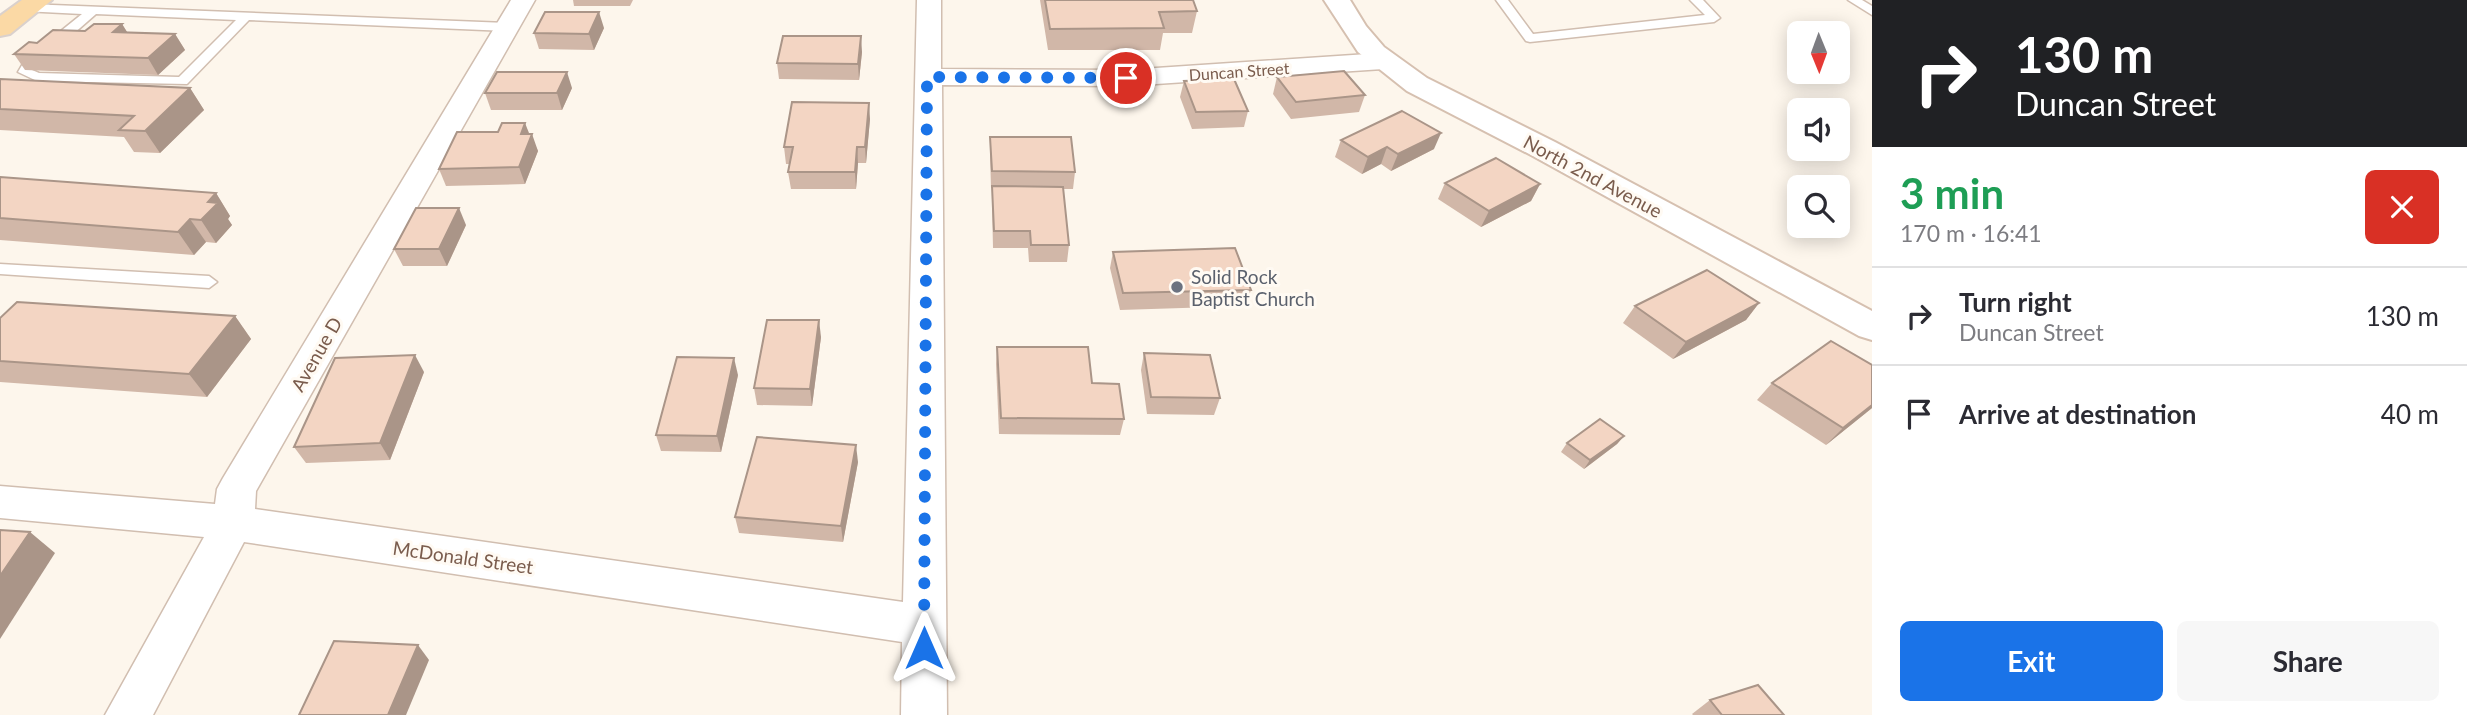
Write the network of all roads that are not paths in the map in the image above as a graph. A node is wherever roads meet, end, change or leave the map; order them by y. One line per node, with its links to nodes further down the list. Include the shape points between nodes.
1 (523, 0): 11 (street, Avenue D)
2 (929, 0): 14 (street)
3 (1337, 0): 13 (street, North 2nd Avenue, via 1355,32)
4 (1502, 0): 5 (lane, via 1530,38 1714,18)
5 (1696, 0)
6 (1854, 0): 9 (lane)
7 (33, 4): 8 (lane); 12 (main road)
8 (93, 11): 10 (lane); 10 (lane, via 24,72 37,77 182,80)
9 (1872, 11)
10 (246, 17): 11 (lane)
11 (507, 27): 19 (street, Avenue D, via 237,489)
12 (0, 28)
13 (1383, 61): 14 (street, Duncan Street, via 1126,78); 17 (street, North 2nd Avenue, via 1421,86)
14 (927, 77): 20 (street)
15 (0, 269): 16 (lane)
16 (209, 282)
17 (1872, 327)
18 (0, 502): 19 (street, McDonald Street)
19 (233, 523): 20 (street, McDonald Street); 21 (street, Avenue D)
20 (924, 625): 22 (street)
21 (128, 715)
22 (924, 715)

